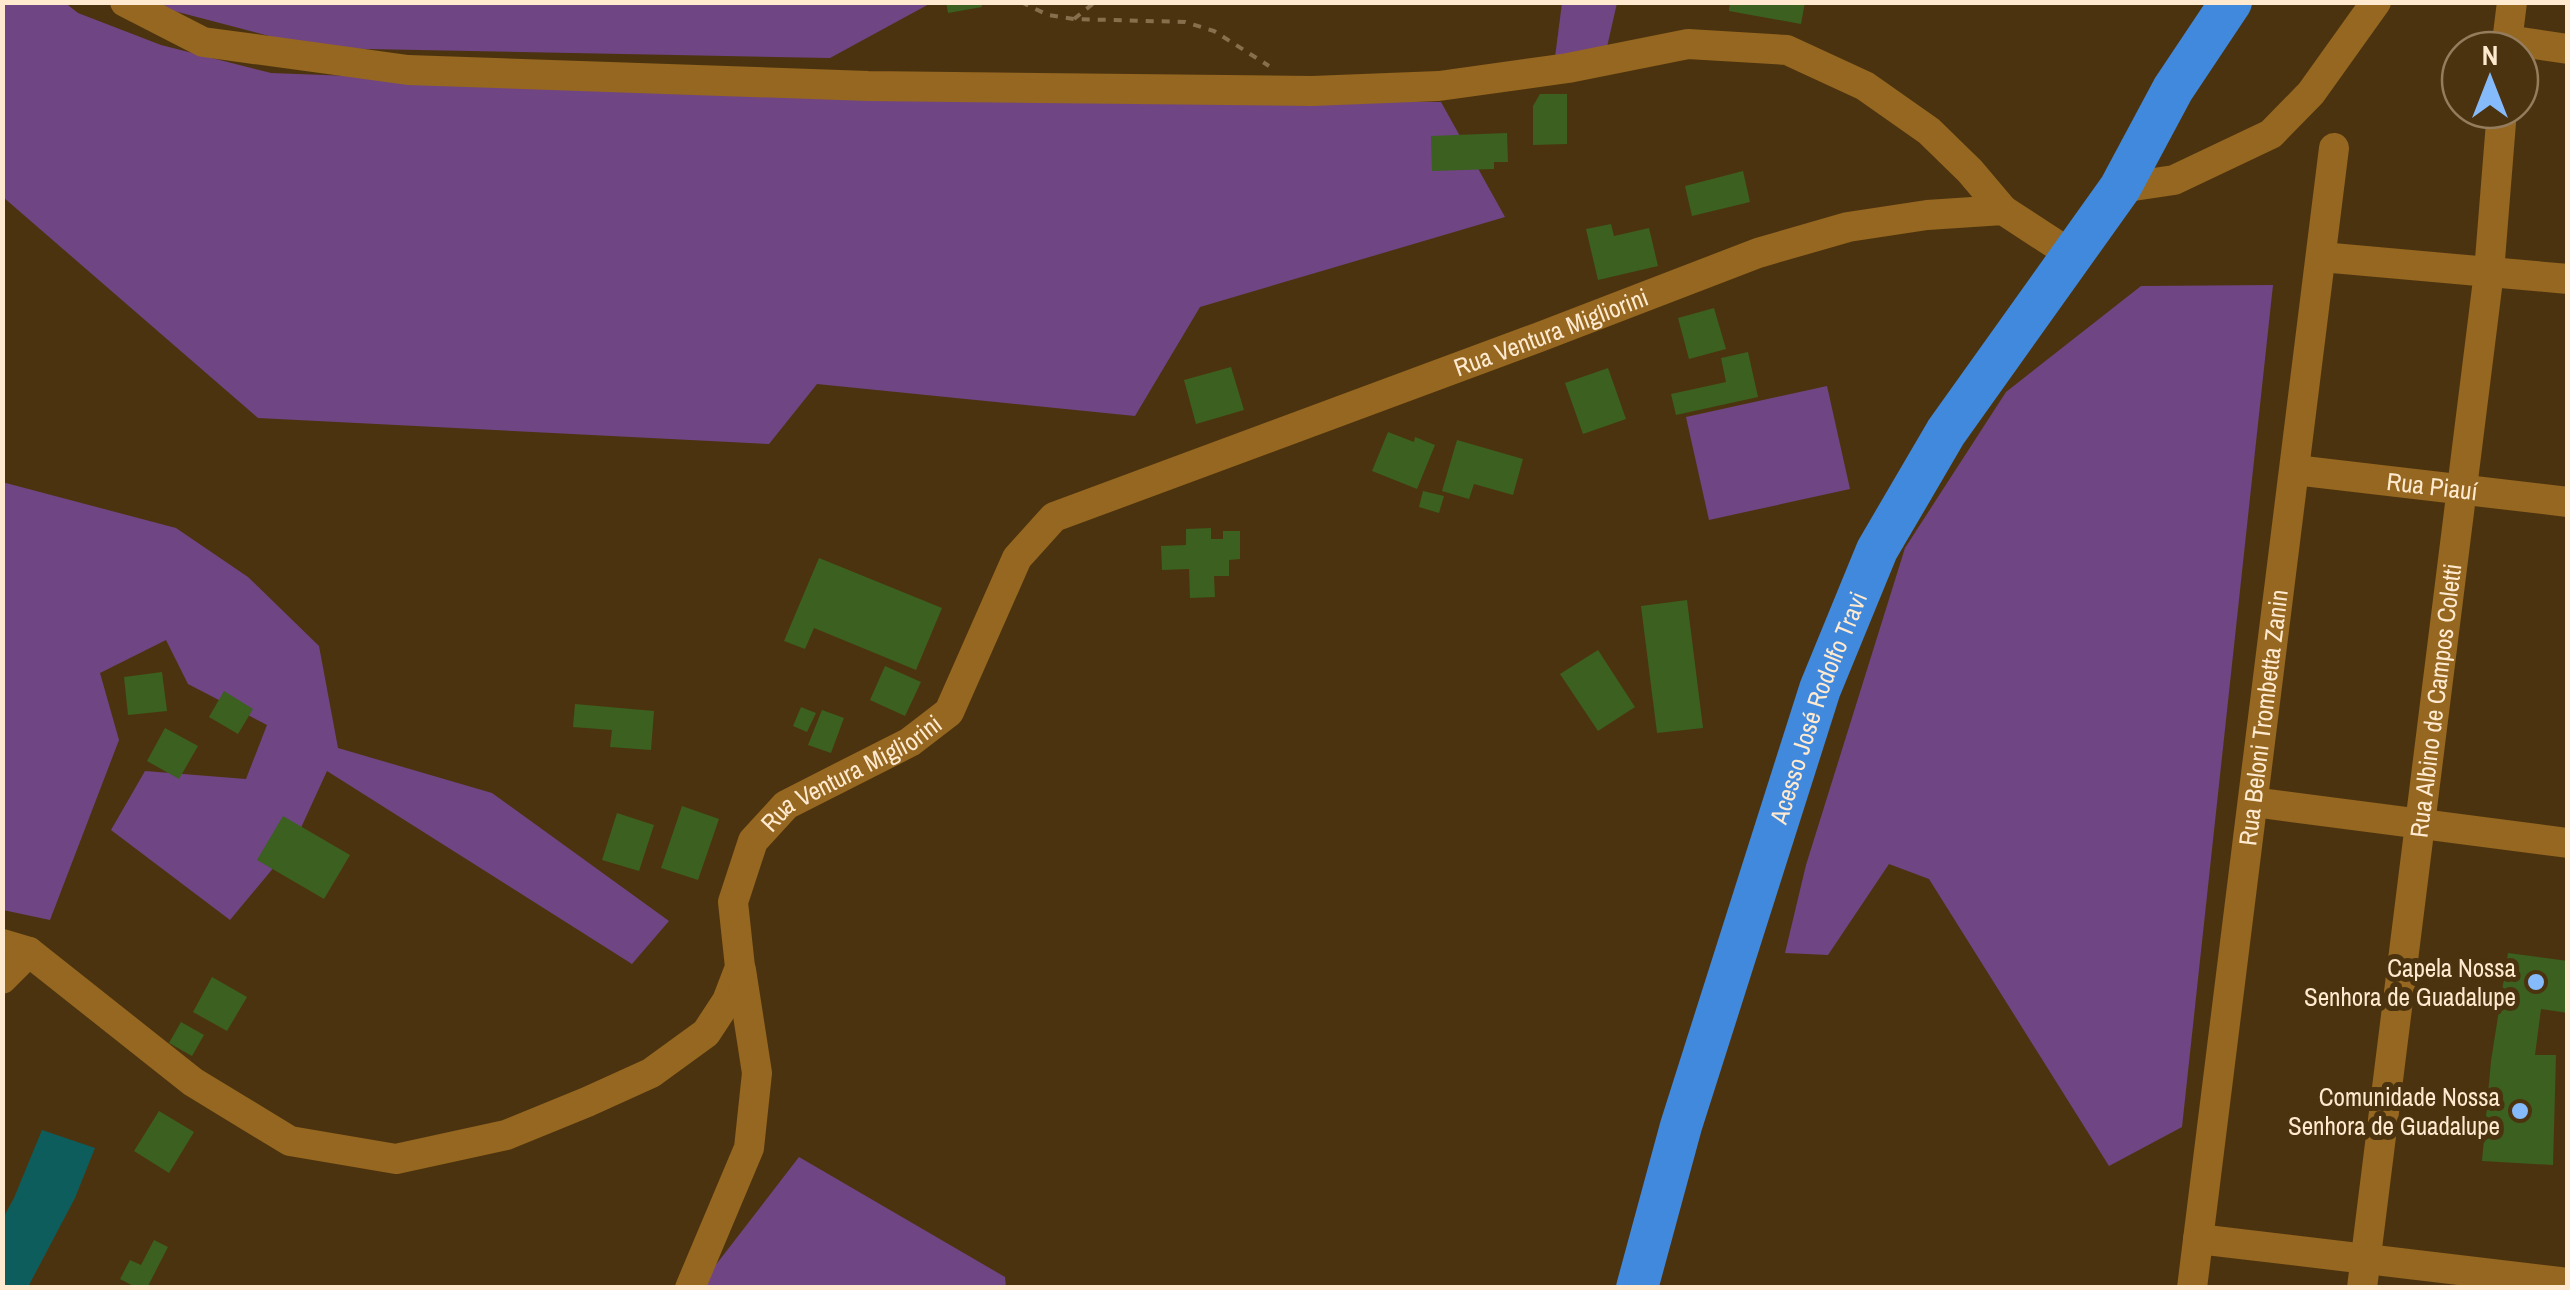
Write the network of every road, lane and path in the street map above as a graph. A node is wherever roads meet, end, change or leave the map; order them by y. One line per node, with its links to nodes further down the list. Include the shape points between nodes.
1 (125, 2): 11 (street, via 203,42 408,70 868,86)
2 (1020, 2): 7 (path)
3 (1095, 2): 7 (path)
4 (2231, 2): 14 (highway, Acesso José Rodolfo Travi)
5 (2376, 2): 14 (street, via 2311,93 2271,134 2174,180)
6 (2512, 2): 8 (street)
7 (1074, 20): 11 (path, via 1185,22 1214,31)
8 (2509, 30)
9 (2540, 47): 10 (street)
10 (2568, 49)
11 (1312, 91): 15 (street, via 1440,86 1688,44 1787,50 1865,86 1929,131)
12 (2500, 130): 18 (street, Rua Albino de Campos Coletti)
13 (2334, 148): 17 (street, Rua Beloni Trombetta Zanin)
14 (2120, 188): 16 (highway, Acesso José Rodolfo Travi)
15 (2003, 210): 16 (street); 27 (street, Rua Ventura Migliorini, via 1848,227 1758,253 1054,517 1017,558 949,712 910,742 786,805 753,841 734,902)
16 (2072, 255): 33 (highway, Acesso José Rodolfo Travi, via 1946,432 1877,550 1820,689 1681,1126)
17 (2321, 257): 18 (street); 20 (street, Rua Beloni Trombetta Zanin)
18 (2489, 272): 19 (street); 21 (street, Rua Albino de Campos Coletti)
19 (2568, 280)
20 (2294, 470): 21 (street, Rua Piauí); 23 (street, Rua Beloni Trombetta Zanin)
21 (2462, 490): 22 (street, Rua Piauí); 24 (street, Rua Albino de Campos Coletti)
22 (2568, 502)
23 (2253, 802): 24 (street); 29 (street, Rua Beloni Trombetta Zanin)
24 (2420, 824): 25 (street); 30 (street, Rua Albino de Campos Coletti)
25 (2568, 843)
26 (16, 948): 27 (street, Rua Ventura Migliorini, via 193,1082 290,1141 396,1158 506,1135 651,1073 706,1033); 28 (street)
27 (740, 967): 32 (street, via 756,1073 749,1148)
28 (2, 979)
29 (2198, 1239): 30 (street); 34 (street, Rua Beloni Trombetta Zanin)
30 (2364, 1273): 31 (street)
31 (2568, 1283)
32 (690, 1288)
33 (1637, 1288)
34 (2192, 1288)

